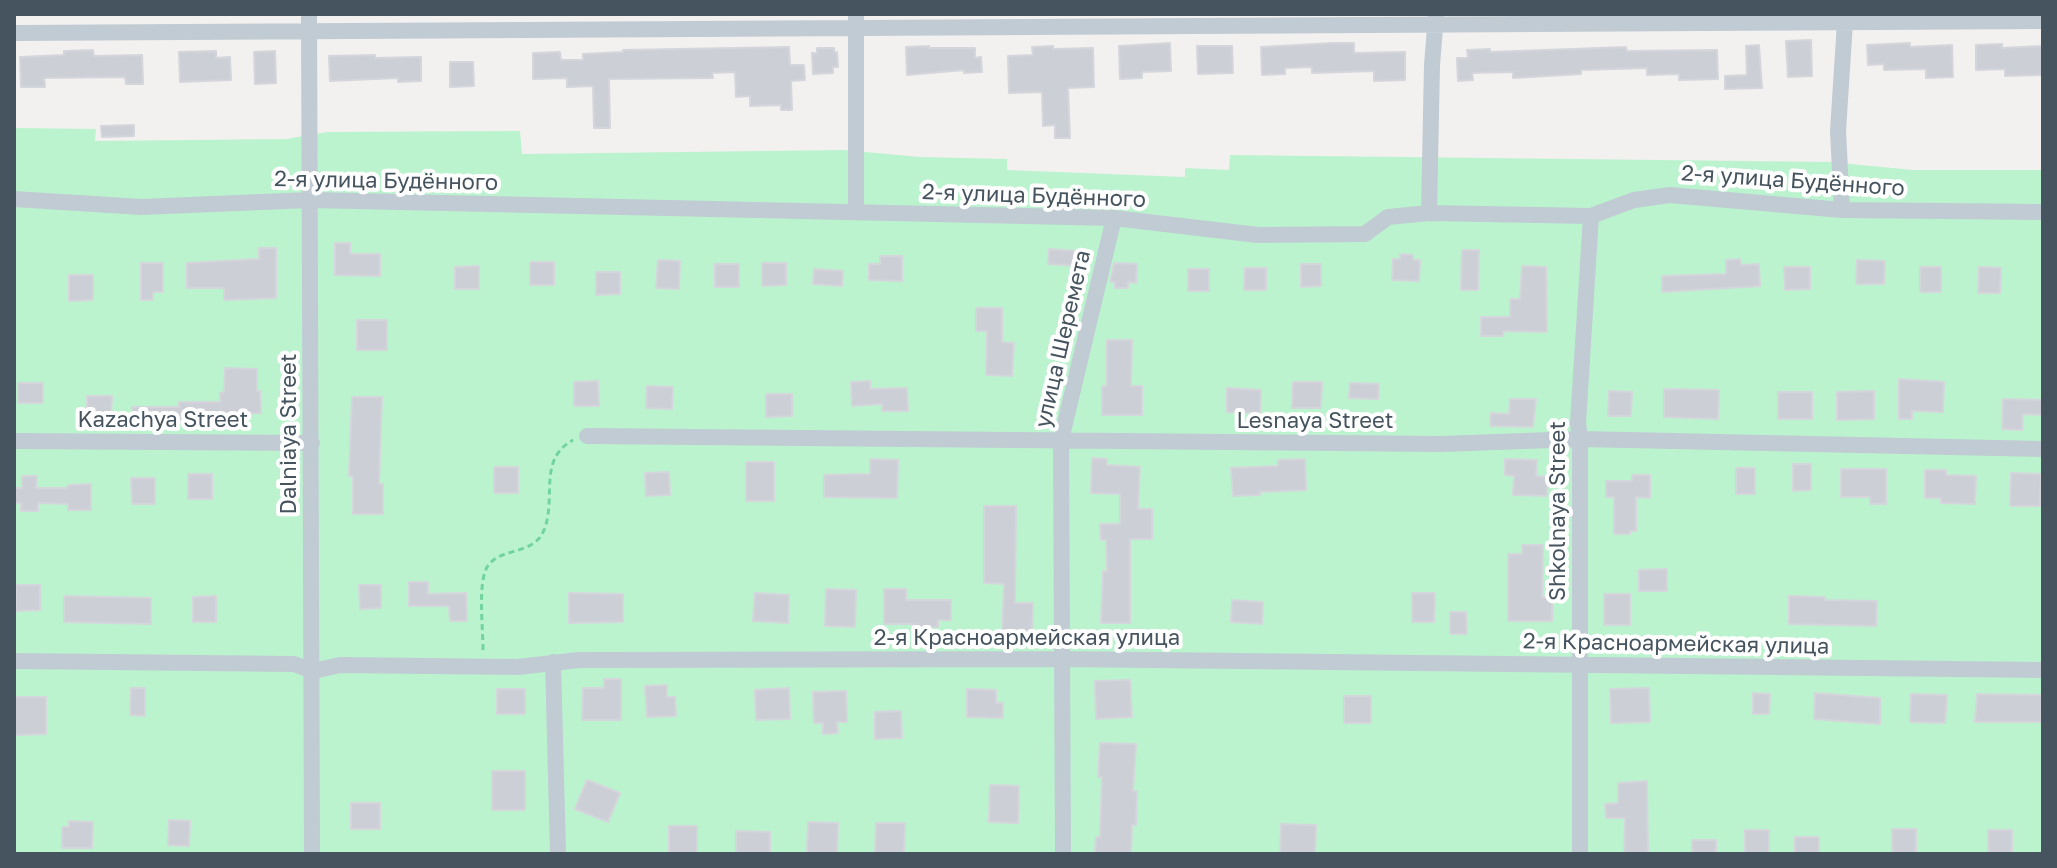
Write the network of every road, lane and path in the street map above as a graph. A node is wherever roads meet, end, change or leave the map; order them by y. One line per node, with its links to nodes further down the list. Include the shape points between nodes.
1 (1436, 18): 2 (street); 3 (street); 12 (street)
2 (1852, 20): 4 (street); 9 (street, via 1838,131)
3 (855, 21): 5 (street); 10 (street)
4 (2043, 21)
5 (309, 22): 6 (street); 8 (street, Dalniaya Street)
6 (14, 33)
7 (14, 199): 8 (street, 2-я улица Будённого, via 141,207)
8 (310, 200): 10 (street, 2-я улица Будённого); 19 (street, Dalniaya Street)
9 (1842, 210): 11 (street, 2-я улица Будённого); 13 (street, 2-я улица Будённого, via 1670,195 1634,200)
10 (856, 211): 14 (street, 2-я улица Будённого)
11 (2043, 212)
12 (1429, 213): 13 (street, 2-я улица Будённого); 14 (street, 2-я улица Будённого, via 1388,217 1365,234 1258,235)
13 (1591, 216): 16 (street, Shkolnaya Street)
14 (1114, 218): 17 (street, улица Шеремета)
15 (587, 436): 17 (street, Lesnaya Street); 25 (path, via 571,441 552,461 546,527 540,539 531,547 499,555 483,576)
16 (1580, 439): 17 (street, Lesnaya Street, via 1441,444); 20 (street, Lesnaya Street); 24 (street, Shkolnaya Street)
17 (1061, 440): 21 (street, улица Шеремета)
18 (14, 441): 19 (street, Kazachya Street)
19 (312, 443): 27 (street, Dalniaya Street)
20 (2043, 449)
21 (1062, 659): 23 (street, 2-я Красноармейская улица); 24 (street, 2-я Красноармейская улица); 30 (street, улица Шеремета)
22 (14, 661): 27 (street, 2-я Красноармейская улица, via 294,664)
23 (553, 662): 25 (street, 2-я Красноармейская улица); 29 (street)
24 (1580, 664): 26 (street, 2-я Красноармейская улица); 31 (street, Shkolnaya Street)
25 (482, 666): 27 (street, 2-я Красноармейская улица, via 340,665)
26 (2043, 670)
27 (313, 671): 28 (street, Dalniaya Street)
28 (312, 854)
29 (558, 854)
30 (1063, 854)
31 (1580, 854)

